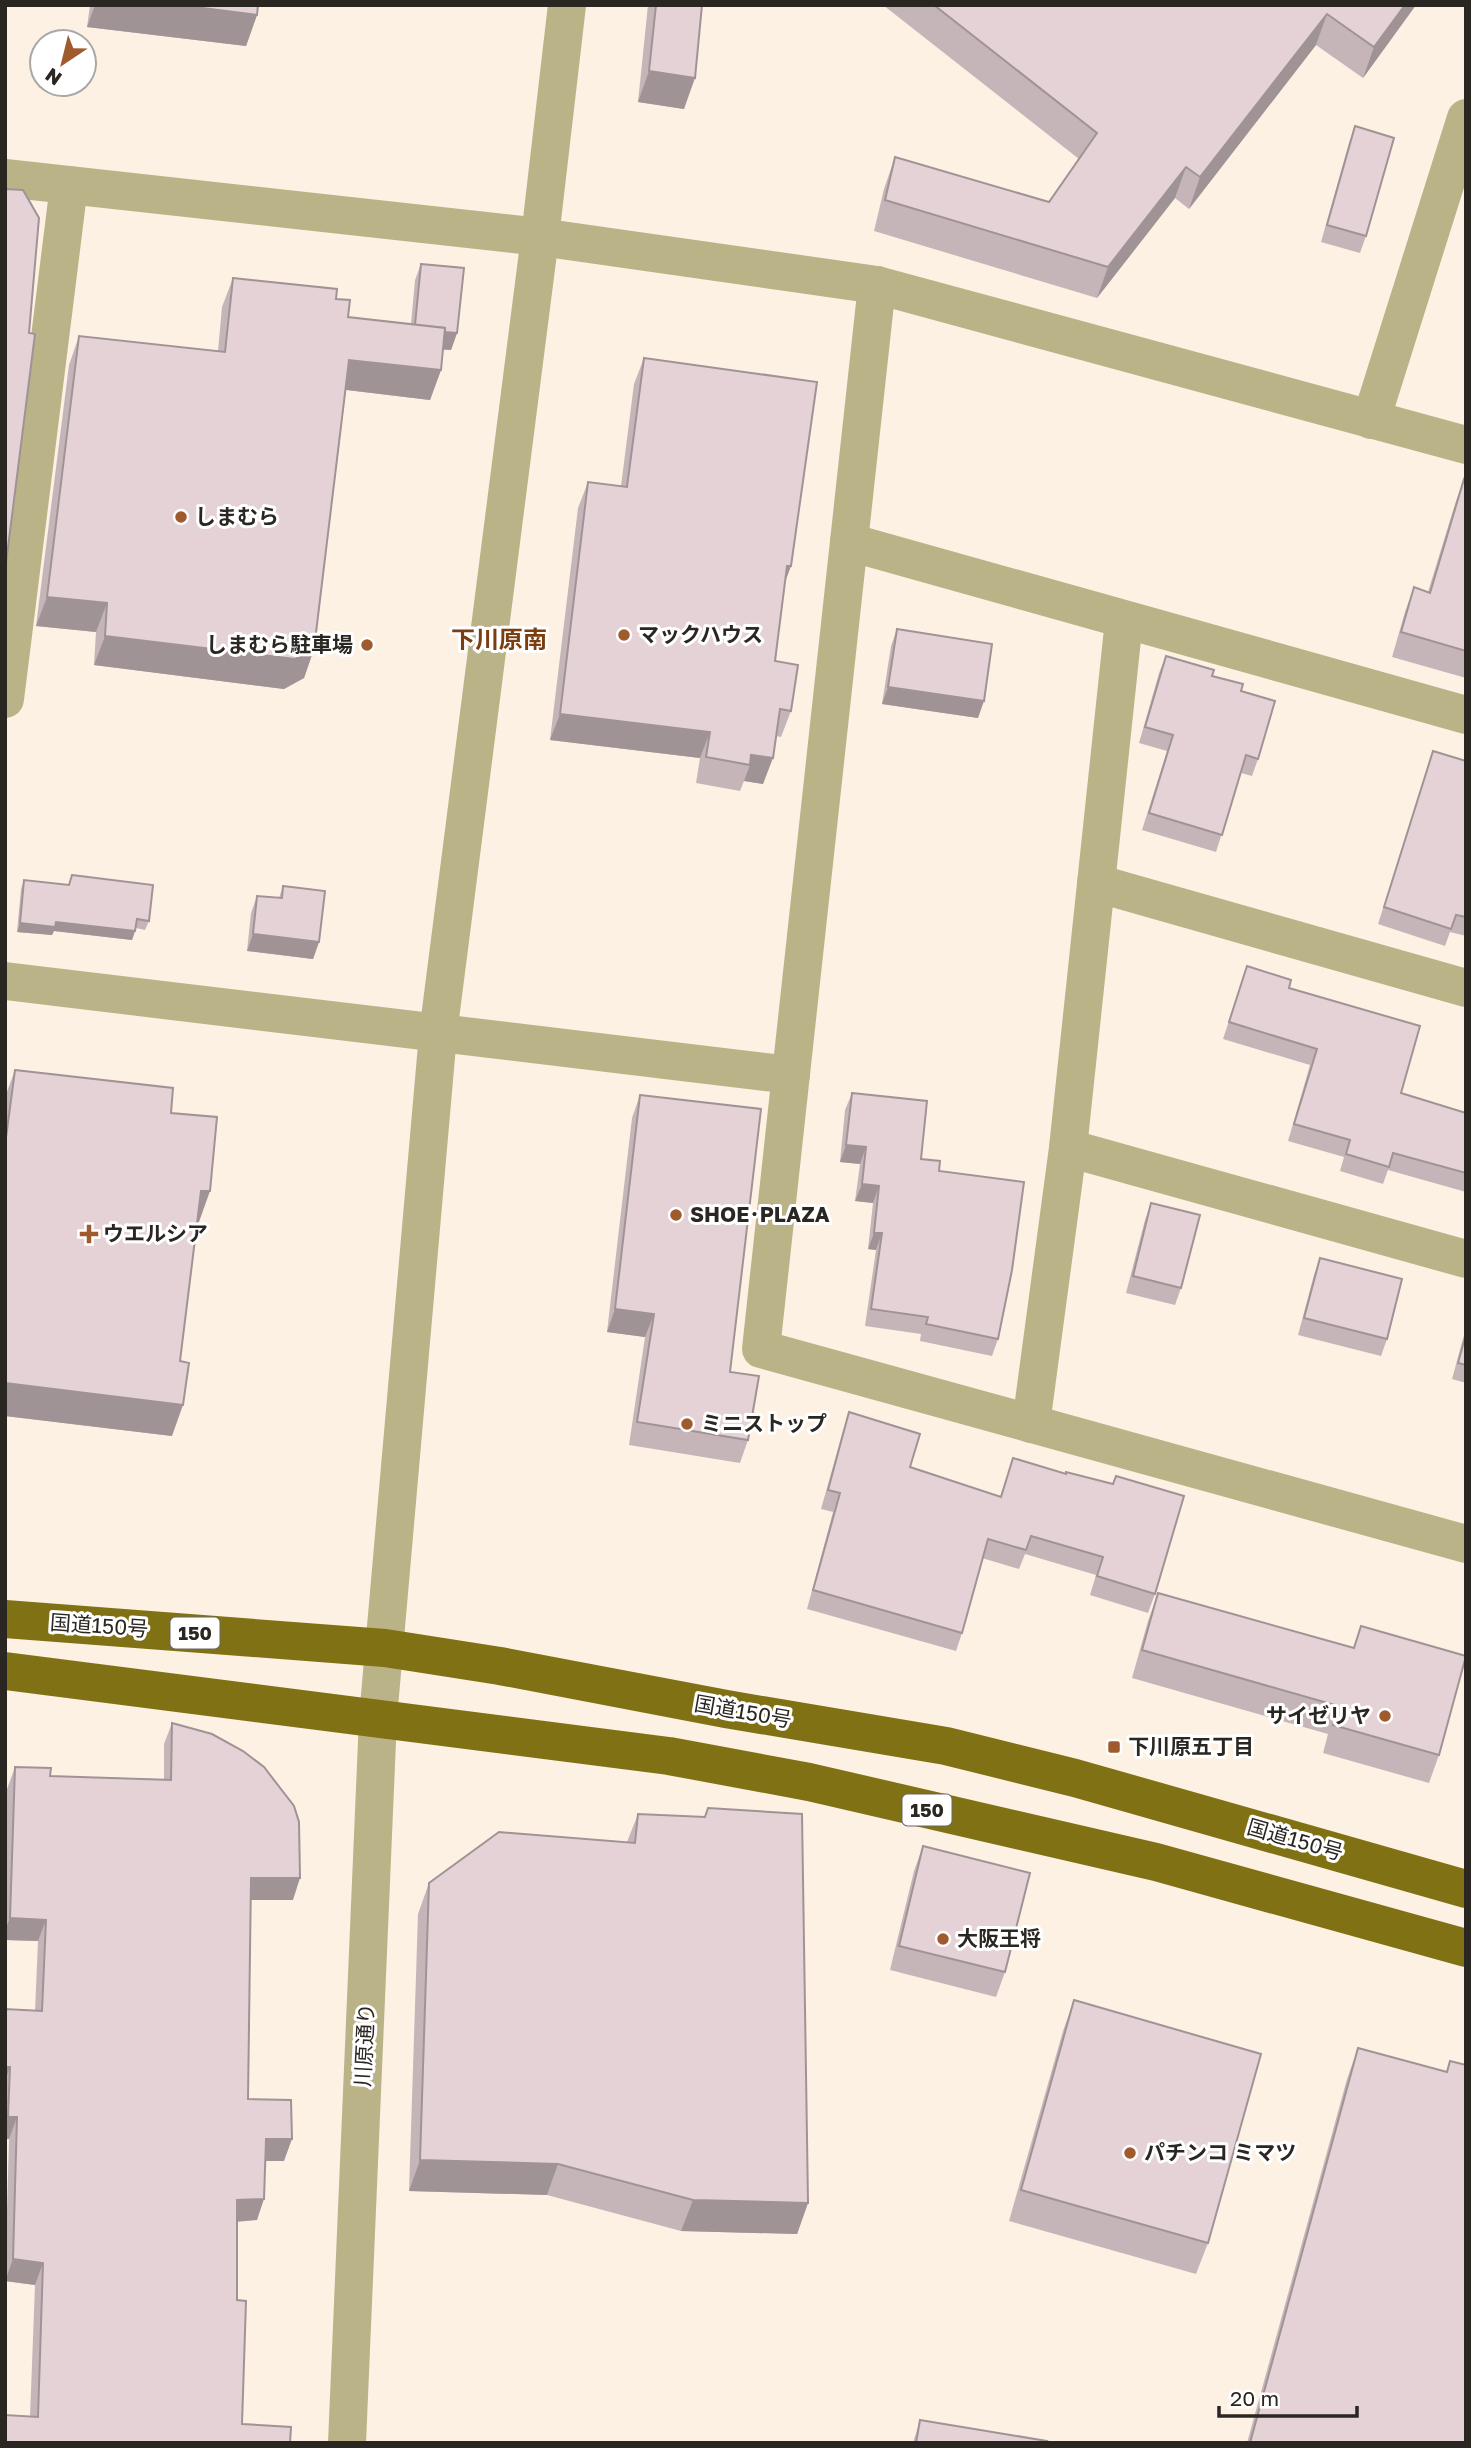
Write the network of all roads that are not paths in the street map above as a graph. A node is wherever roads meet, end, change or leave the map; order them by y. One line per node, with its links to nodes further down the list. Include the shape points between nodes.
1 (567, 5): 6 (street, 川原通り)
2 (1466, 118): 3 (street)
3 (1459, 165): 8 (street)
4 (5, 178): 5 (street)
5 (69, 185): 6 (street); 12 (street)
6 (540, 237): 7 (street); 17 (street, 川原通り)
7 (877, 285): 8 (street); 10 (street)
8 (1371, 420): 9 (street)
9 (1466, 446)
10 (849, 542): 11 (street); 18 (street)
11 (1124, 620): 13 (street); 14 (street)
12 (5, 699)
13 (1466, 715)
14 (1096, 883): 16 (street); 19 (street)
15 (5, 981): 17 (street)
16 (1466, 988)
17 (438, 1034): 18 (street); 24 (street, 川原通り)
18 (791, 1075): 21 (street, via 761,1349)
19 (1068, 1148): 20 (street); 21 (street)
20 (1466, 1259)
21 (1031, 1423): 22 (street)
22 (1466, 1544)
23 (5, 1619): 24 (highway, 国道150号 / 150)
24 (385, 1648): 26 (street, 川原通り); 27 (highway, 国道150号 / 150, via 946,1746)
25 (5, 1671): 26 (highway, 150)
26 (378, 1718): 28 (highway, 150, via 669,1756 808,1782 1156,1863); 29 (street, 川原通り)
27 (1466, 1889)
28 (1466, 1948)
29 (347, 2443)

